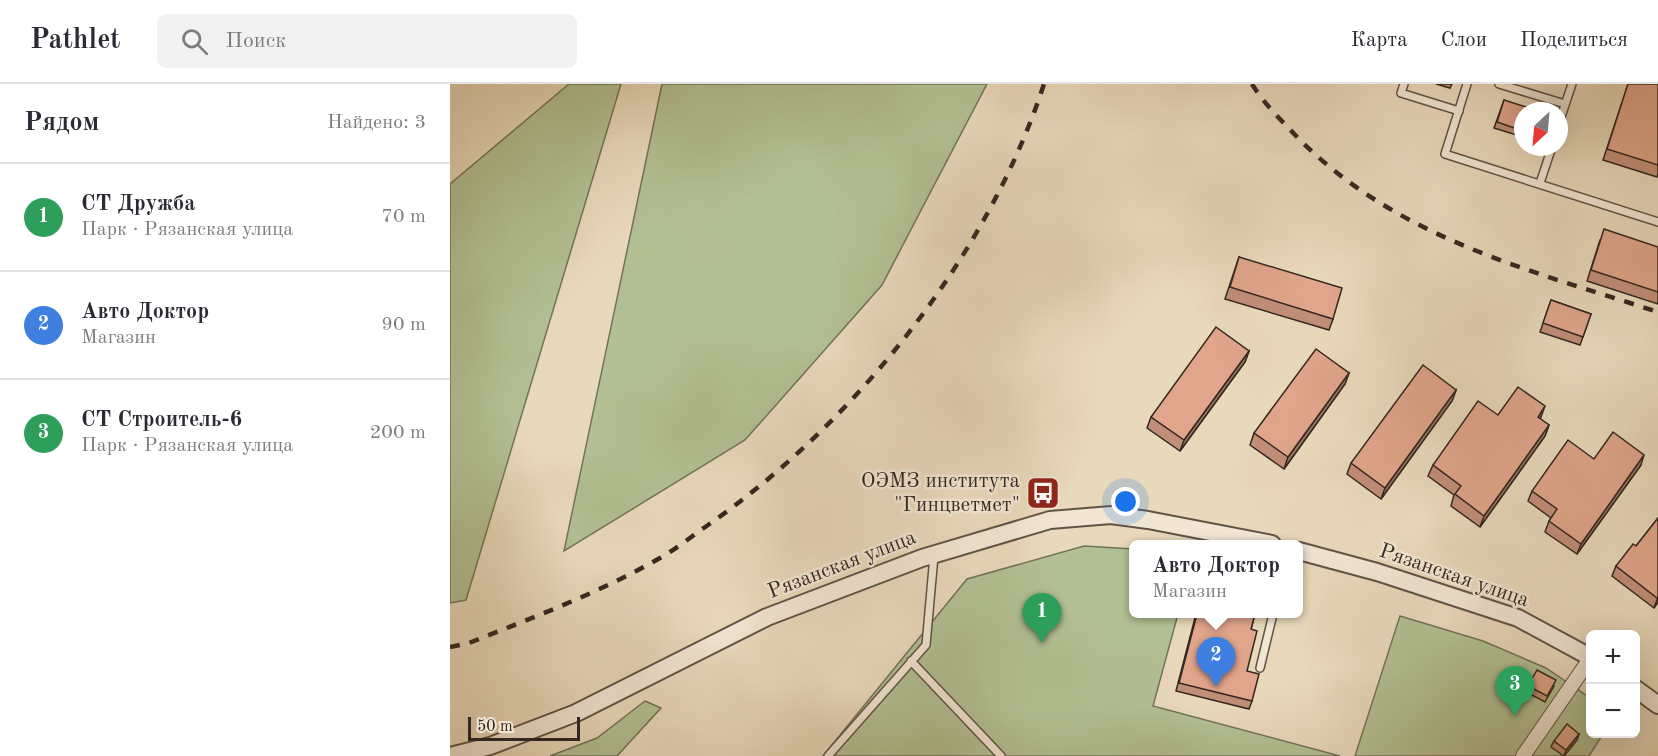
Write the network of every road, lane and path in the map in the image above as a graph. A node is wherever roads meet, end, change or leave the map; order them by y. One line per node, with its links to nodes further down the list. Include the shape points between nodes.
1 (1404, 84): 7 (lane, via 1401,93)
2 (1467, 84): 7 (lane)
3 (1499, 84): 5 (lane)
4 (1572, 84): 6 (lane)
5 (1558, 102)
6 (1566, 102)
7 (1458, 111): 9 (lane, via 1445,154)
8 (1549, 156): 9 (lane)
9 (1540, 183): 10 (lane)
10 (1658, 222)
11 (1251, 540): 12 (street, Рязанская улица, via 1111,515 1050,520)
12 (935, 554): 16 (lane, via 926,645); 21 (street, Рязанская улица, via 766,617 576,713)
13 (1303, 554): 15 (street, Рязанская улица, via 1377,572 1518,618)
14 (1272, 618): 18 (lane)
15 (1586, 656)
16 (911, 661): 22 (lane); 23 (lane)
17 (1586, 664): 24 (street)
18 (1260, 668)
19 (1640, 692): 20 (street)
20 (1658, 705)
21 (453, 756)
22 (828, 756)
23 (1001, 756)
24 (1523, 756)

